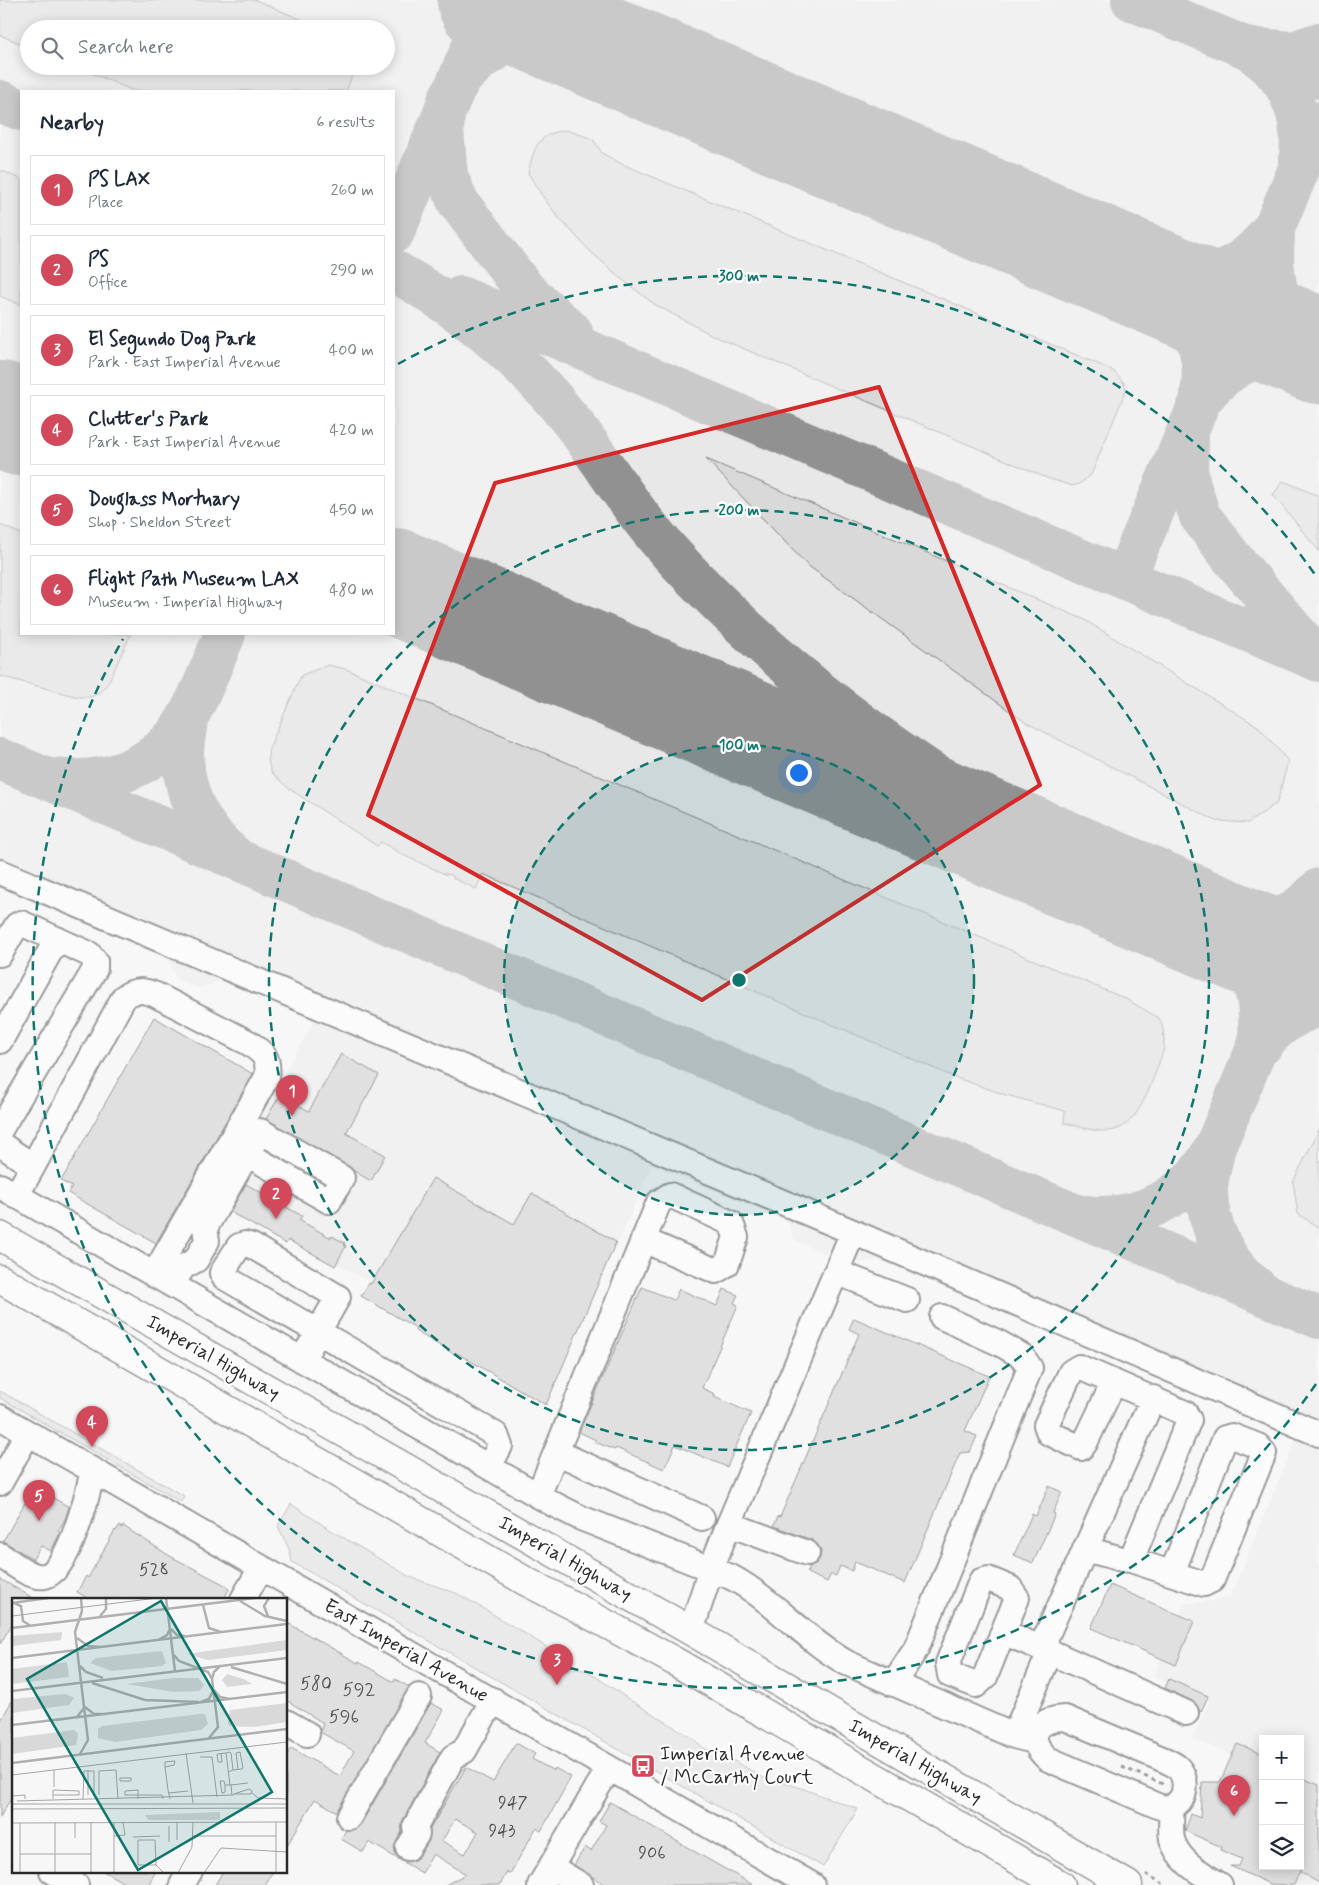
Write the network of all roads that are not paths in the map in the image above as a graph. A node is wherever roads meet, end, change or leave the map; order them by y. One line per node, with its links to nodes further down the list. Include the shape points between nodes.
1 (0, 872): 10 (street)
2 (57, 940): 3 (street, via 21,922); 4 (street); 5 (street, via 90,954 95,961 95,969)
3 (0, 954)
4 (0, 1040)
5 (0, 1130)
6 (0, 1144): 8 (street)
7 (247, 1154): 14 (street, via 205,1228 207,1241 196,1260)
8 (33, 1166): 9 (street); 14 (street, via 124,998 133,991 156,994 262,1052 268,1063 267,1077)
9 (8, 1191): 14 (street)
10 (853, 1232): 13 (street); 26 (street)
11 (0, 1236): 42 (main road, Imperial Highway)
12 (643, 1240): 27 (street)
13 (836, 1272): 16 (street); 33 (street)
14 (170, 1276): 19 (street)
15 (0, 1279): 45 (main road, Imperial Highway, via 527,1582)
16 (907, 1300)
17 (942, 1317): 47 (street, via 1022,1356 1030,1368 916,1649)
18 (317, 1331): 18 (street, via 338,1297 252,1246 239,1246 222,1273 224,1277); 19 (street); 21 (street)
19 (302, 1360): 23 (street)
20 (1114, 1382): 22 (street)
21 (410, 1385): 23 (street); 28 (street, via 496,1435 500,1446)
22 (1153, 1398): 34 (street); 37 (street, via 1185,1413 1188,1420)
23 (395, 1414): 28 (street)
24 (0, 1417): 25 (street, East Imperial Avenue)
25 (28, 1433): 29 (street, East Imperial Avenue); 30 (street)
26 (1319, 1434)
27 (556, 1452): 31 (street); 32 (street)
28 (488, 1467): 31 (street)
29 (93, 1470): 36 (street, via 84,1510 53,1572 43,1576 31,1574); 38 (street, East Imperial Avenue)
30 (0, 1483)
31 (538, 1496): 39 (street, via 581,1518)
32 (702, 1518)
33 (729, 1524): 35 (street); 39 (street)
34 (1085, 1549): 37 (street); 44 (street)
35 (807, 1553)
36 (0, 1555)
37 (1131, 1560): 40 (street)
38 (261, 1568): 41 (street); 46 (street, East Imperial Avenue)
39 (711, 1569): 42 (street); 47 (street, via 750,1587 838,1658)
40 (1172, 1573): 40 (street, via 1204,1584 1212,1580 1264,1453 1258,1446 1232,1436 1225,1438)
41 (244, 1598)
42 (691, 1631): 45 (main road); 65 (main road, Imperial Highway)
43 (1004, 1632): 44 (street)
44 (1045, 1650): 49 (street); 52 (street)
45 (674, 1661): 64 (main road, Imperial Highway)
46 (435, 1667): 48 (street, East Imperial Avenue); 55 (street)
47 (893, 1684): 52 (street)
48 (493, 1700): 53 (street, East Imperial Avenue); 56 (street, via 464,1752 453,1757 414,1827)
49 (1186, 1714)
50 (288, 1723): 51 (street)
51 (307, 1734)
52 (1024, 1739): 54 (street, via 1048,1758 1160,1807); 54 (street, via 1042,1724 1065,1718 1167,1761 1178,1767 1184,1778 1185,1790 1179,1802)
53 (609, 1768): 59 (street); 63 (street, East Imperial Avenue)
54 (1171, 1807): 66 (street, via 1172,1838 1178,1854)
55 (348, 1817)
56 (412, 1841)
57 (54, 1872): 60 (street)
58 (189, 1872): 61 (street)
59 (545, 1876): 62 (street)
60 (76, 1885)
61 (182, 1885)
62 (582, 1885)
63 (812, 1885)
64 (1061, 1885)
65 (1128, 1885)
66 (1220, 1885)

